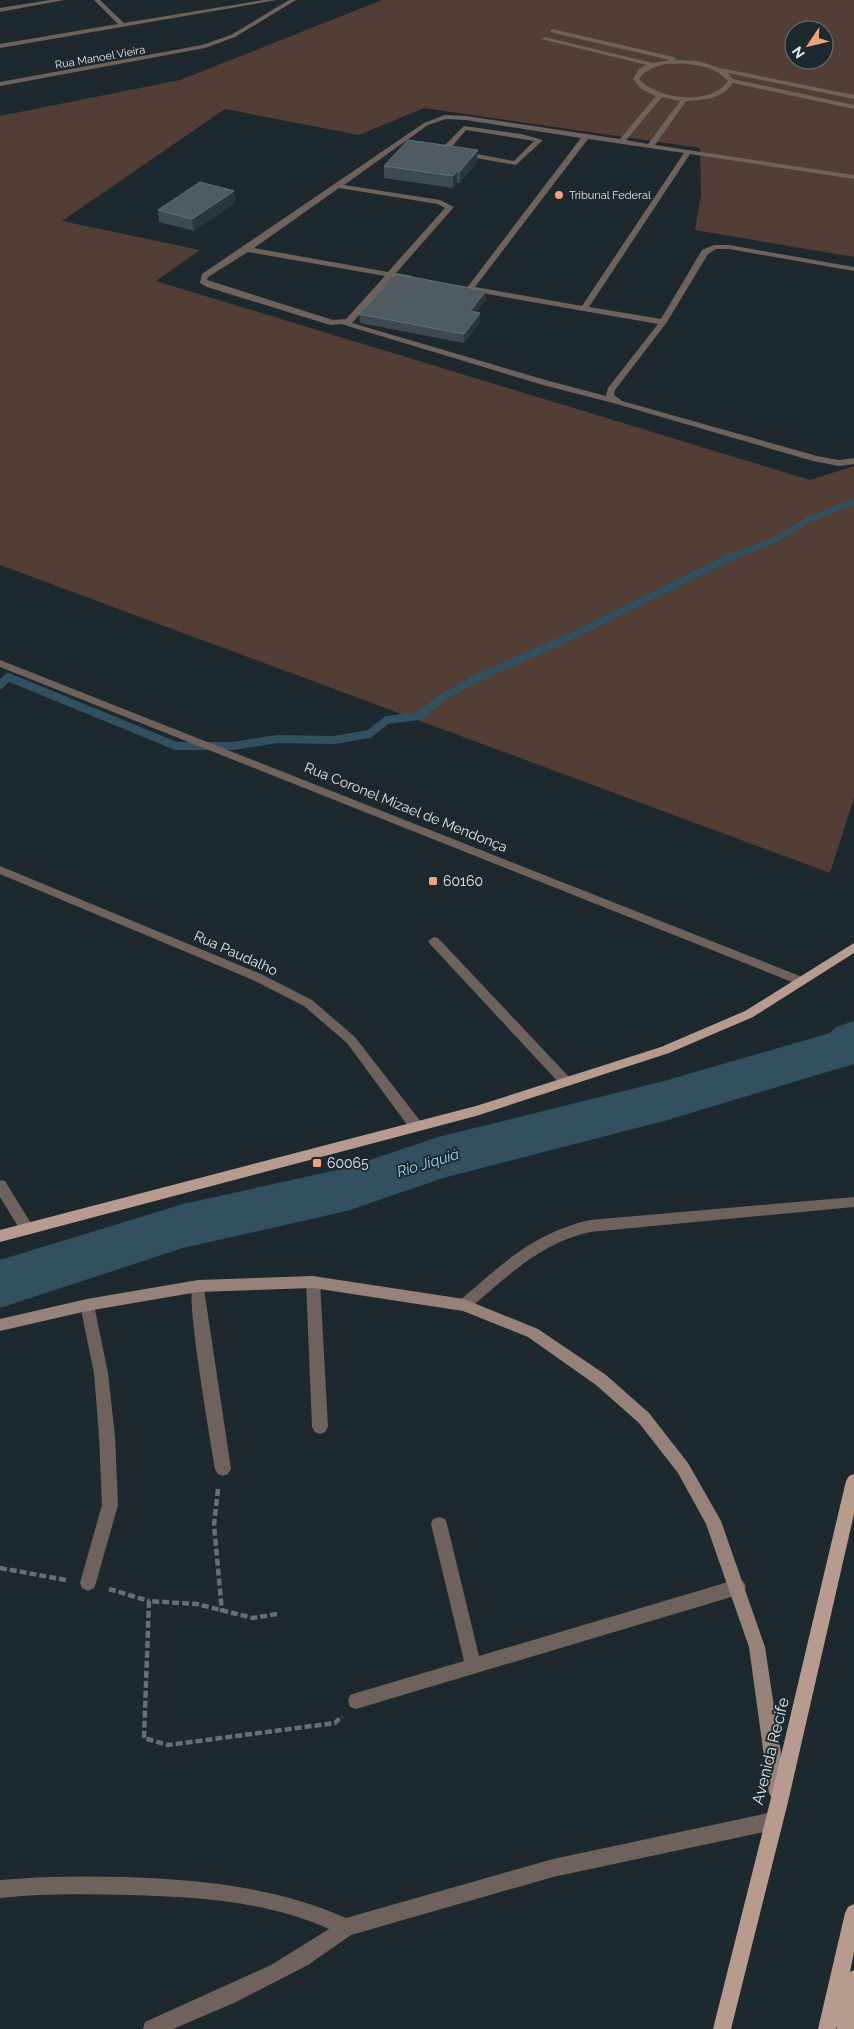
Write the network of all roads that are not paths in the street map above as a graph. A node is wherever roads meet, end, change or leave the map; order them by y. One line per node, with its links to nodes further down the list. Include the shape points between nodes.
1 (61, 0): 5 (street)
2 (98, 0): 6 (street)
3 (274, 0): 6 (street)
4 (293, 0): 14 (street, Rua Manoel Vieira, via 233,36 203,47)
5 (0, 10)
6 (122, 25): 9 (street)
7 (552, 31): 10 (street)
8 (544, 39): 11 (street)
9 (0, 46)
10 (689, 62): 11 (street); 12 (street)
11 (653, 65): 15 (street, via 643,69 636,79 643,88)
12 (722, 70): 13 (street); 16 (street)
13 (731, 81): 17 (street, via 728,89 713,96); 18 (street)
14 (0, 84)
15 (660, 95): 17 (street); 24 (street)
16 (854, 97)
17 (685, 98): 25 (street)
18 (854, 107)
19 (490, 122): 20 (street); 21 (street); 28 (street, via 451,117 430,122)
20 (528, 128): 22 (street); 23 (street)
21 (482, 130): 22 (street); 22 (street, via 464,128 444,149 517,163 539,140)
22 (521, 136)
23 (586, 136): 24 (street); 34 (street)
24 (621, 142): 25 (street)
25 (650, 146): 26 (street)
26 (689, 151): 27 (street); 35 (street)
27 (854, 176)
28 (337, 186): 29 (street); 31 (street, via 430,200 449,206)
29 (247, 249): 31 (street); 37 (street, via 205,276 203,281 305,315)
30 (854, 269): 36 (street, via 714,247 705,252)
31 (392, 275): 32 (street); 37 (street, via 352,320)
32 (421, 280)
33 (460, 287): 34 (street)
34 (470, 289): 35 (street)
35 (584, 308): 36 (street)
36 (663, 322): 38 (street, via 611,390)
37 (344, 323): 38 (street)
38 (613, 400): 39 (street, via 816,459 839,463)
39 (854, 461)
40 (0, 663): 44 (street, Rua Coronel Mizael de Mendonça)
41 (0, 870): 46 (street, Rua Paudalho, via 257,977 308,1003 350,1040)
42 (434, 941): 45 (street)
43 (854, 947): 44 (main road)
44 (801, 981): 45 (main road, via 749,1014 665,1050)
45 (566, 1082): 46 (main road)
46 (416, 1126): 49 (main road)
47 (0, 1185): 49 (street)
48 (854, 1202): 54 (street, via 590,1226 569,1231 548,1239)
49 (27, 1229): 50 (main road)
50 (0, 1236)
51 (313, 1282): 52 (street); 54 (street); 56 (street)
52 (198, 1286): 53 (street); 57 (street, via 198,1313)
53 (87, 1305): 55 (street); 60 (street, via 101,1373 110,1505)
54 (464, 1305): 61 (street, via 533,1333 601,1380 644,1418 683,1468 713,1521)
55 (0, 1326)
56 (320, 1427)
57 (223, 1469)
58 (854, 1481): 64 (main road, Avenida Recife)
59 (439, 1524): 62 (street)
60 (88, 1583)
61 (738, 1588): 62 (street); 64 (street, via 757,1647)
62 (472, 1666): 63 (street)
63 (356, 1701)
64 (779, 1802): 65 (main road, Avenida Recife)
65 (773, 1821): 68 (street, via 553,1868); 71 (main road, Avenida Recife)
66 (0, 1889): 68 (street, via 37,1884 211,1890 288,1904 320,1913)
67 (854, 1914): 72 (main road)
68 (346, 1927): 70 (street, via 327,1943 272,1975)
69 (854, 1979): 73 (main road)
70 (152, 2029)
71 (722, 2029)
72 (827, 2029)
73 (846, 2029)

